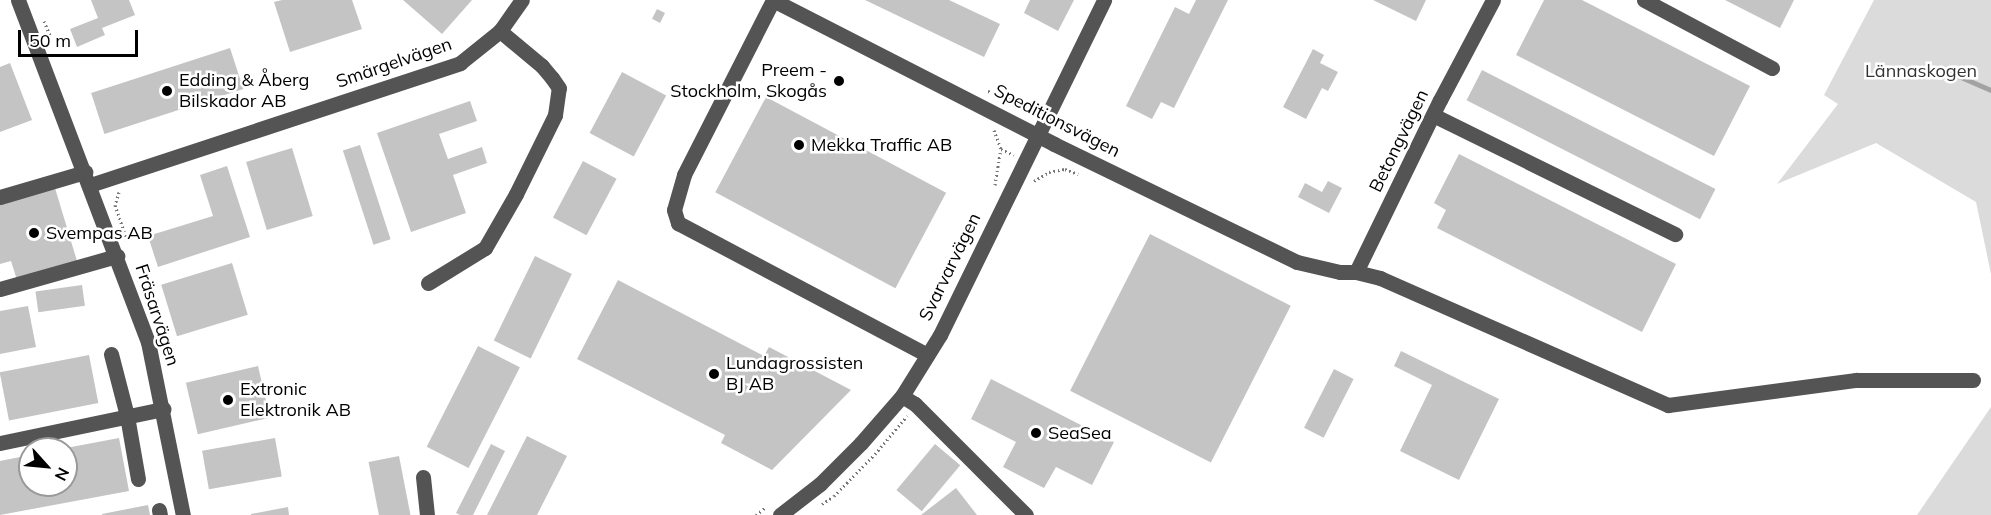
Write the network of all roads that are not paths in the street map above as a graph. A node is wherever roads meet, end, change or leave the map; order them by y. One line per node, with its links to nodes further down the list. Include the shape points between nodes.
1 (18, 0): 11 (street, Fräsarvägen)
2 (522, 0): 7 (street, Smärgelvägen)
3 (773, 0): 10 (street, Speditionsvägen); 19 (street, via 684,175 674,210 678,223)
4 (1104, 0): 10 (street, Svarvarvägen)
5 (1493, 0): 9 (street, Betongvägen)
6 (1644, 0): 8 (street)
7 (500, 31): 11 (street, Smärgelvägen, via 460,63); 16 (street, via 542,66 559,88 555,115 485,248)
8 (1772, 68)
9 (1433, 115): 13 (street); 15 (street, Betongvägen)
10 (1037, 133): 15 (street, Speditionsvägen, via 1290,259 1340,272); 19 (street, Svarvarvägen)
11 (87, 179): 12 (street, Smärgelvägen); 14 (street, Fräsarvägen)
12 (0, 197)
13 (1675, 234)
14 (117, 256): 17 (street); 22 (street, Fräsarvägen, via 148,342)
15 (1356, 272): 20 (street, via 1380,278 1668,405 1856,380)
16 (428, 283)
17 (0, 289)
18 (111, 354): 23 (street)
19 (927, 355): 21 (street, Svarvarvägen)
20 (1973, 380)
21 (908, 400): 29 (street, Svarvarvägen, via 828,476); 30 (street)
22 (163, 409): 23 (street); 27 (street, Fräsarvägen)
23 (127, 416): 24 (street); 26 (street)
24 (0, 443)
25 (423, 477): 28 (street)
26 (138, 479)
27 (183, 515)
28 (427, 515)
29 (780, 515)
30 (1026, 515)

